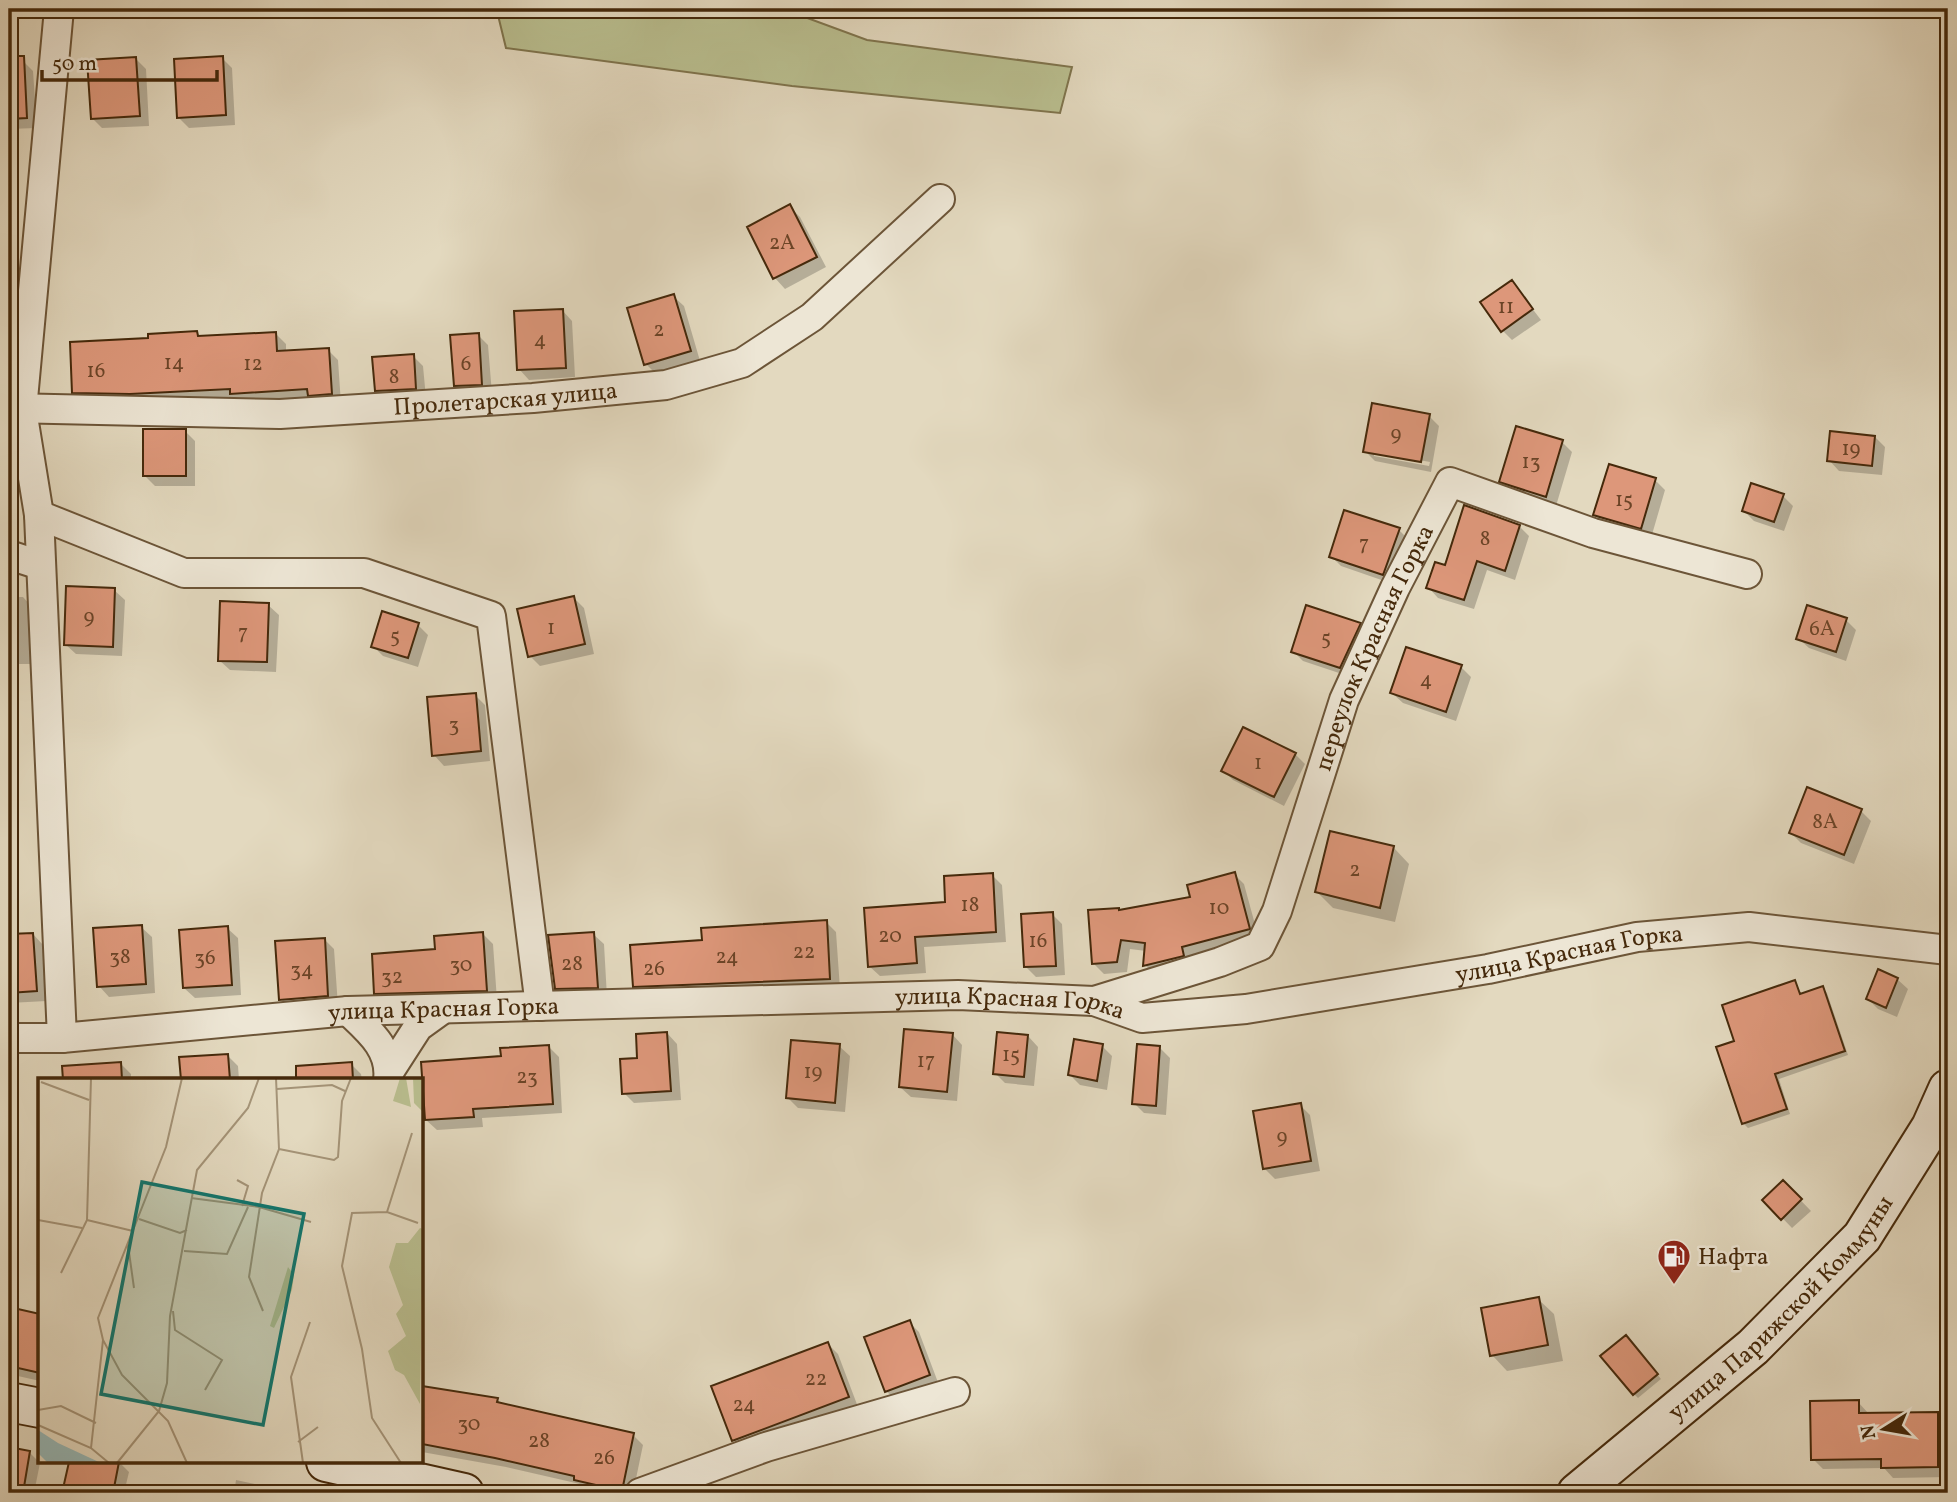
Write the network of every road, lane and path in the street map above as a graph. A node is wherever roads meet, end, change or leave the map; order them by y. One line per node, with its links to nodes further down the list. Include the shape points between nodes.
1 (59, 9): 3 (street)
2 (940, 199): 3 (street, Пролетарская улица, via 812,317 742,363 666,385 280,414)
3 (15, 409): 4 (street)
4 (39, 515): 6 (street); 10 (street, via 184,573 364,573 491,616)
5 (9, 555): 6 (street)
6 (40, 565): 14 (street)
7 (1747, 574): 9 (street, переулок Красная Горка, via 1593,533 1450,482 1344,700 1277,911 1259,946)
8 (1948, 950): 9 (street, улица Красная Горка, via 1749,927 1637,936 1488,969 1246,1009 1142,1018)
9 (1094, 1001): 10 (street, улица Красная Горка, via 958,995)
10 (540, 1006): 11 (street, улица Красная Горка)
11 (443, 1009): 12 (street, улица Красная Горка); 15 (street, via 418,1027)
12 (348, 1011): 14 (street, улица Красная Горка); 15 (street, via 378,1040)
13 (9, 1038): 14 (street)
14 (62, 1038)
15 (388, 1076)
16 (1948, 1089): 23 (main road, улица Парижской Коммуны, via 1931,1127 1861,1237 1753,1347)
17 (955, 1392): 22 (street, via 766,1447)
18 (9, 1402): 19 (main road)
19 (38, 1408)
20 (341, 1464): 21 (main road)
21 (455, 1492)
22 (640, 1493)
23 (1577, 1493)

